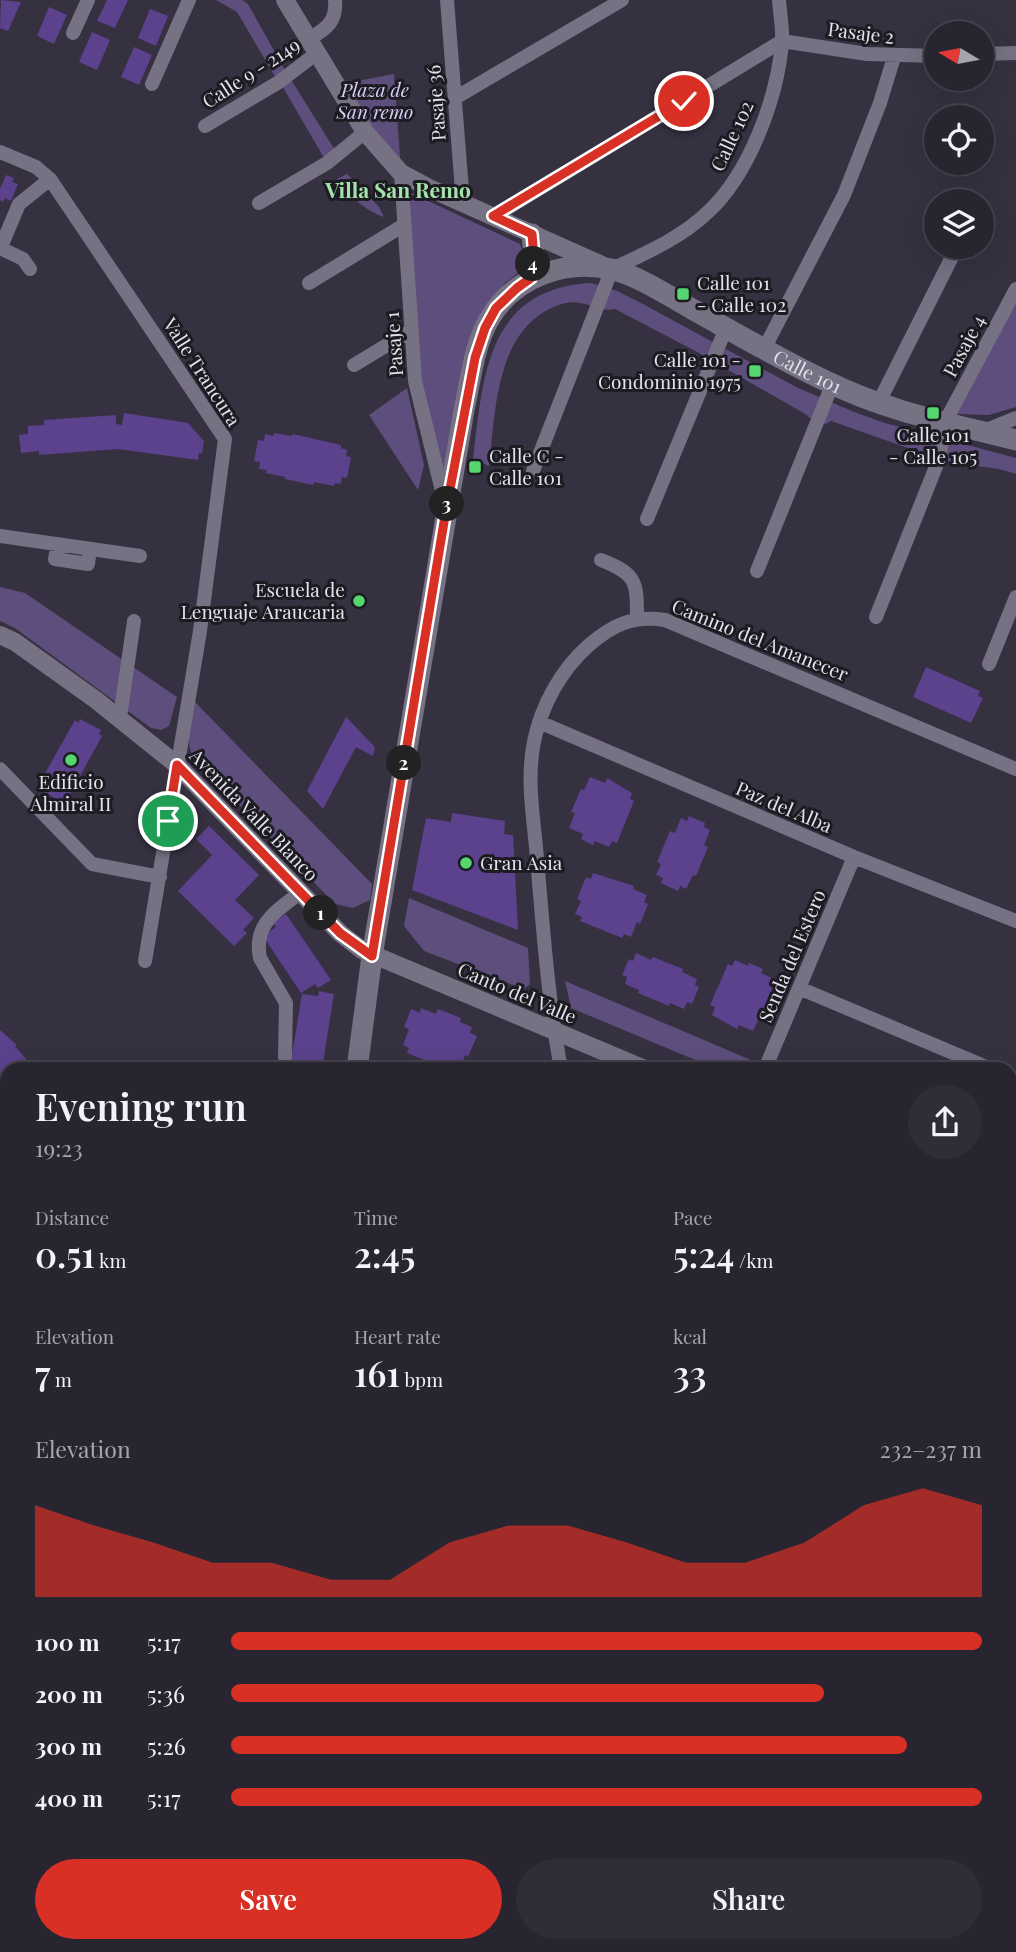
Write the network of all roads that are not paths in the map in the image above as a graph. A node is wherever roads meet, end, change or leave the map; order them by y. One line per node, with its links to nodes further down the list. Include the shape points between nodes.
1 (88, 0): 8 (street)
2 (189, 0): 15 (street)
3 (285, 0): 10 (street)
4 (335, 0): 10 (street, Calle 9 - 2149, via 331,23)
5 (447, 0): 16 (street, Pasaje 36)
6 (622, 0): 16 (street)
7 (779, 0): 9 (street, Calle 102)
8 (73, 33)
9 (782, 41): 14 (street, Pasaje 2); 24 (street); 30 (street, Calle 102, via 763,120 727,190 676,237)
10 (313, 46): 17 (street, Calle 9 - 2149, via 279,82); 18 (street)
11 (1016, 53): 12 (street)
12 (994, 54)
13 (924, 56): 14 (street, Pasaje 2)
14 (894, 57): 36 (street, via 845,195)
15 (152, 84)
16 (455, 98): 23 (street, Pasaje 36)
17 (205, 126)
18 (365, 132): 20 (street); 22 (street, via 327,163)
19 (0, 152): 21 (street, Valle Trancura, via 36,167)
20 (401, 173): 23 (street); 25 (street, Pasaje 1)
21 (50, 179): 27 (street, via 19,204); 59 (street, Valle Trancura, via 225,439)
22 (258, 203)
23 (463, 203): 24 (street)
24 (493, 216): 26 (street)
25 (404, 225): 32 (street); 35 (street, Pasaje 1)
26 (532, 234): 30 (street); 31 (main road)
27 (0, 249): 29 (street, via 19,256)
28 (951, 259): 39 (street)
29 (30, 269)
30 (612, 269): 31 (main road, via 563,269); 34 (main road, Calle 101); 44 (street)
31 (531, 278): 45 (main road, via 504,299 485,328)
32 (309, 283)
33 (1016, 289): 41 (street, Pasaje 4)
34 (726, 328): 36 (main road, Calle 101); 46 (street)
35 (412, 330): 37 (street); 45 (street, Pasaje 1, via 415,381)
36 (764, 349): 38 (main road, Calle 101)
37 (355, 365)
38 (832, 384): 39 (main road, Calle 101); 50 (street)
39 (879, 402): 41 (main road, Calle 101)
40 (1016, 418): 42 (street)
41 (945, 422): 42 (main road, Calle 101); 52 (street, Pasaje 4, via 939,459)
42 (983, 432): 43 (main road, Calle 101)
43 (1016, 440)
44 (533, 471)
45 (446, 510): 66 (main road)
46 (648, 519)
47 (0, 536): 48 (street, via 58,544 55,559 88,564 90,549)
48 (140, 556)
49 (601, 560): 53 (street, via 634,579)
50 (757, 571)
51 (1016, 597): 56 (street)
52 (876, 617)
53 (637, 618): 58 (street, via 611,628 583,651 561,678); 61 (street, Camino del Amanecer, via 678,625)
54 (134, 621): 57 (street)
55 (0, 635): 57 (street, Avenida Valle Blanco)
56 (989, 664)
57 (120, 718): 59 (street, Avenida Valle Blanco)
58 (539, 722): 62 (street, Paz del Alba); 69 (street, via 531,787)
59 (177, 765): 63 (street, Valle Trancura); 64 (street, Avenida Valle Blanco)
60 (0, 769): 63 (street, via 92,864)
61 (1016, 769)
62 (854, 857): 65 (street, Paz del Alba); 68 (street, Senda del Estero)
63 (160, 877): 67 (street, Valle Trancura)
64 (301, 892): 66 (street, Avenida Valle Blanco, via 352,943); 70 (street, via 268,918 258,950 286,1003)
65 (1016, 921)
66 (372, 956): 69 (street, Canto del Valle); 71 (main road)
67 (145, 961)
68 (799, 988): 74 (street, Senda del Estero); 75 (street)
69 (555, 1031): 72 (street); 73 (street, Canto del Valle)
70 (285, 1057)
71 (358, 1062)
72 (560, 1062)
73 (628, 1062)
74 (768, 1062)
75 (974, 1062)

